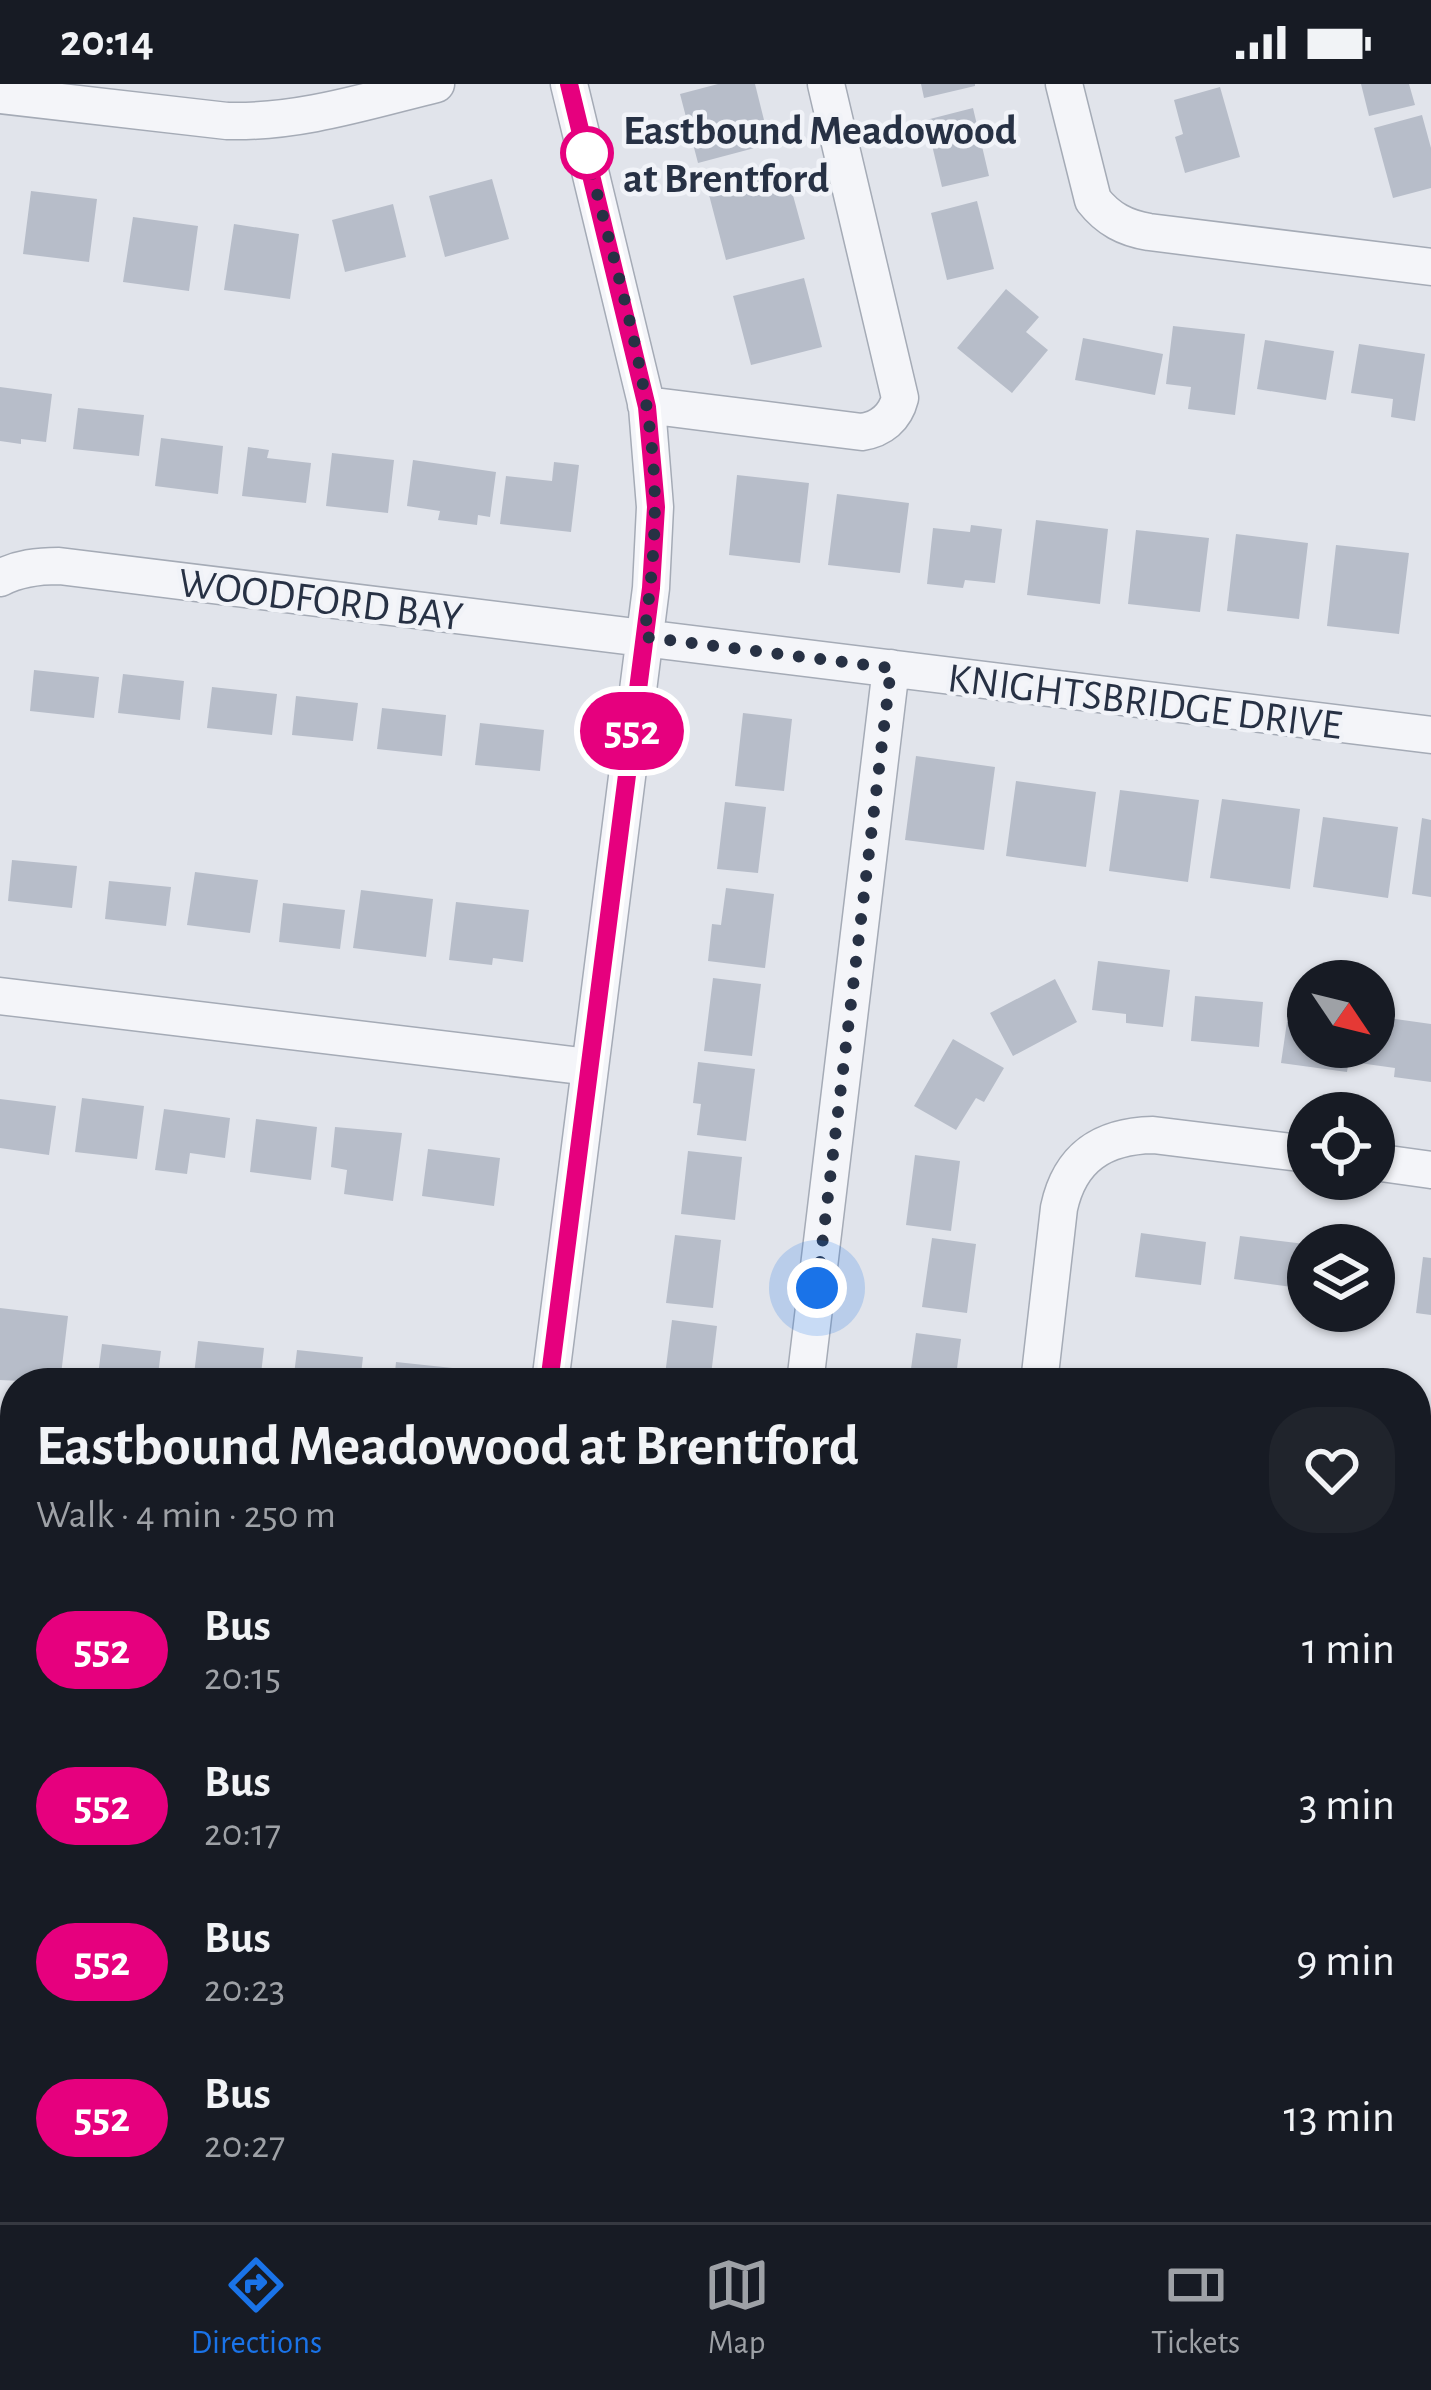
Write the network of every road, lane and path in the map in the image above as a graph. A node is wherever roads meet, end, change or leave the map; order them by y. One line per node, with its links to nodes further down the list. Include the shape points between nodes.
1 (436, 84): 5 (street, via 264,122)
2 (569, 84): 7 (street)
3 (826, 84): 7 (street, via 897,409 862,432)
4 (1064, 84): 6 (street, via 1093,200 1119,224)
5 (0, 95)
6 (1431, 267)
7 (646, 405): 9 (street, via 656,507)
8 (0, 578): 9 (street, WOODFORD BAY, via 59,566)
9 (644, 637): 10 (street, KNIGHTSBRIDGE DRIVE); 13 (street)
10 (891, 668): 11 (street, KNIGHTSBRIDGE DRIVE); 18 (street)
11 (1431, 735)
12 (0, 996): 13 (street)
13 (590, 1067): 17 (street)
14 (1287, 1151): 19 (street, via 1133,1136 1079,1163 1059,1208)
15 (1395, 1165): 16 (street)
16 (1431, 1170)
17 (552, 1368)
18 (807, 1368)
19 (1041, 1368)

